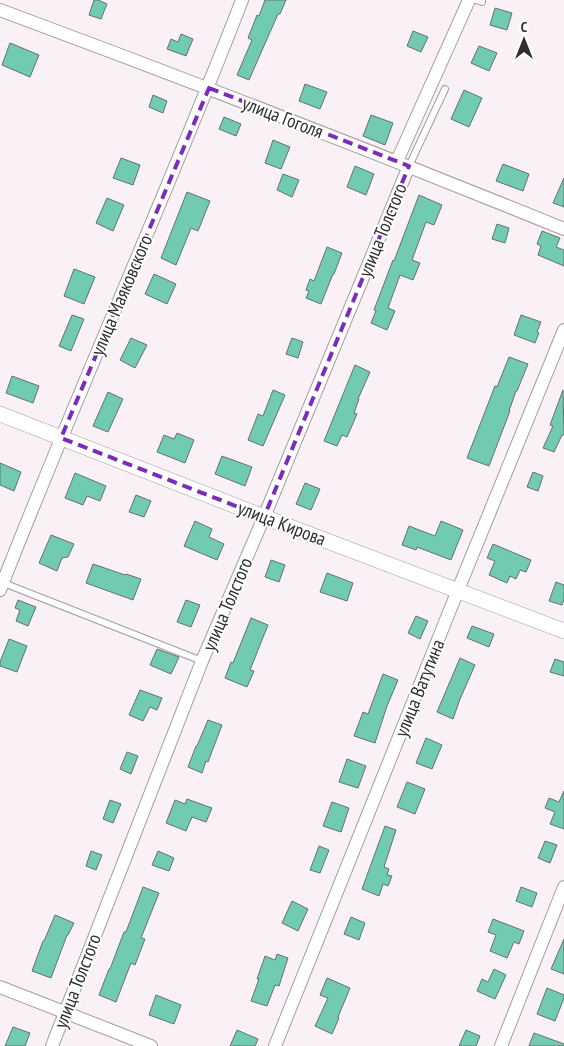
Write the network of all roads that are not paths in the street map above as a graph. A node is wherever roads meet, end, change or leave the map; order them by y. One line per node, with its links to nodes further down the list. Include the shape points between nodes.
1 (4, 0): 6 (street)
2 (242, 0): 7 (street, улица Маяковского)
3 (469, 0): 9 (street, улица Толстого)
4 (476, 0): 5 (lane)
5 (482, 0)
6 (0, 10): 7 (street, улица Гоголя)
7 (209, 88): 9 (street, улица Гоголя); 13 (street, улица Маяковского)
8 (445, 89): 9 (lane)
9 (403, 164): 10 (street, улица Гоголя); 14 (street, улица Толстого)
10 (564, 229)
11 (564, 330): 16 (street, улица Ватутина)
12 (0, 414): 13 (street, улица Кирова)
13 (61, 438): 14 (street, улица Кирова); 15 (street, улица Маяковского)
14 (264, 517): 16 (street, улица Кирова); 18 (street, улица Толстого)
15 (1, 585): 18 (lane)
16 (458, 590): 17 (street, улица Кирова); 24 (street, улица Ватутина)
17 (564, 630)
18 (202, 661): 21 (street, улица Толстого)
19 (564, 887): 25 (street)
20 (0, 987): 21 (street)
21 (65, 1012): 22 (street, улица Толстого); 23 (street)
22 (52, 1046)
23 (151, 1046)
24 (275, 1046)
25 (501, 1046)

